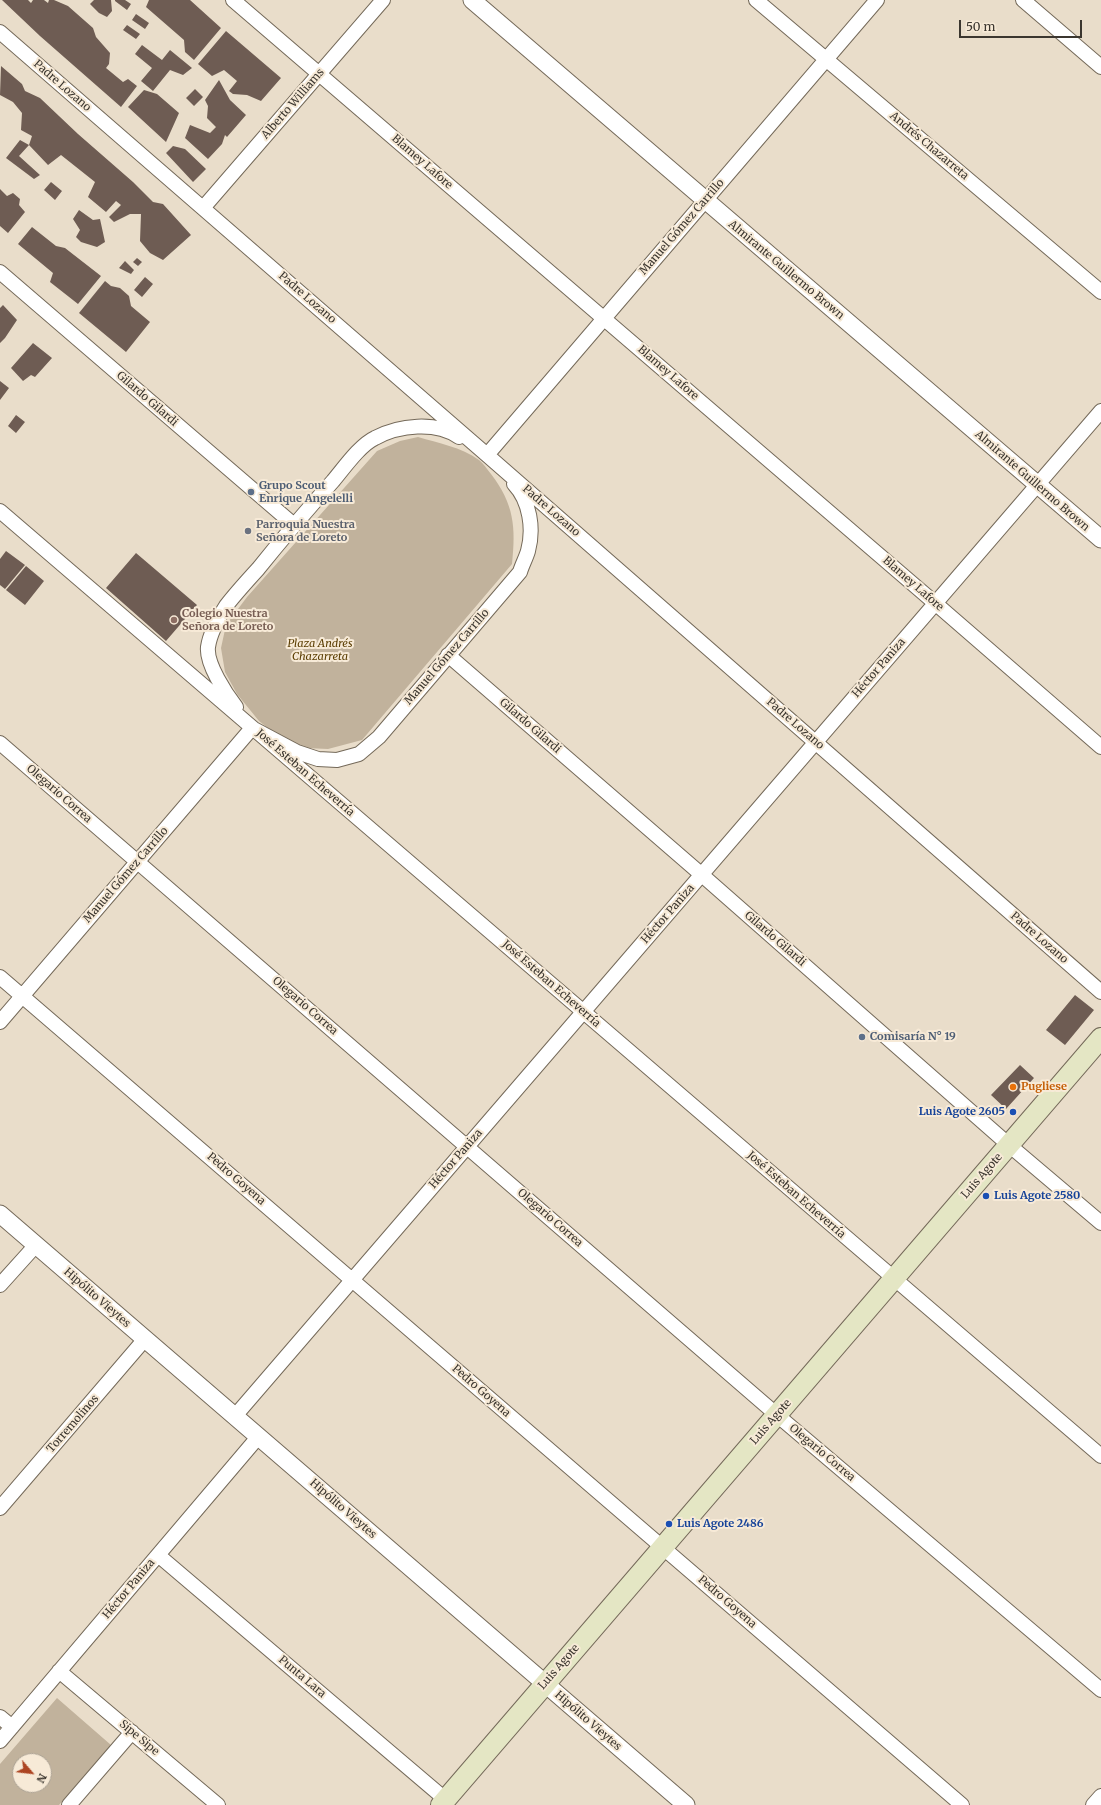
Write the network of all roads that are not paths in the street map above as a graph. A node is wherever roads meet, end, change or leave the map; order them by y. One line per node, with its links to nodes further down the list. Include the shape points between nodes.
1 (233, 0): 10 (street, Blamey Lafore)
2 (383, 0): 10 (street, Alberto Williams)
3 (472, 0): 11 (street, Almirante Guillermo Brown)
4 (756, 0): 8 (street, Andrés Chazarreta)
5 (878, 0): 8 (street, Manuel Gómez Carrillo)
6 (1023, 0): 9 (street)
7 (0, 32): 12 (street, Padre Lozano)
8 (826, 59): 11 (street, Manuel Gómez Carrillo); 14 (street, Andrés Chazarreta)
9 (1101, 67)
10 (320, 74): 12 (street, Alberto Williams); 15 (street, Blamey Lafore)
11 (704, 201): 15 (street, Manuel Gómez Carrillo); 18 (street, Almirante Guillermo Brown)
12 (203, 208): 17 (street, Padre Lozano)
13 (0, 272): 20 (street, Gilardo Gilardi)
14 (1101, 292)
15 (604, 318): 17 (street, Manuel Gómez Carrillo); 22 (street, Blamey Lafore)
16 (1101, 411): 18 (street, Héctor Paniza)
17 (487, 455): 20 (street, Manuel Gómez Carrillo, via 452,431 432,427 394,430 374,438 359,451); 23 (street, Manuel Gómez Carrillo, via 519,489 529,511 528,551 520,572); 25 (street, Padre Lozano)
18 (1038, 485): 21 (street, Almirante Guillermo Brown); 22 (street, Héctor Paniza)
19 (0, 511): 24 (street, José Esteban Echeverría)
20 (294, 525): 24 (street, Manuel Gómez Carrillo, via 226,606 208,648 214,672)
21 (1101, 540)
22 (935, 602): 25 (street, Héctor Paniza); 27 (street, Blamey Lafore)
23 (448, 655): 24 (street, Manuel Gómez Carrillo, via 378,737 359,754 337,760 318,759 297,752); 29 (street, Gilardo Gilardi)
24 (252, 728): 28 (street, Manuel Gómez Carrillo); 33 (street, José Esteban Echeverría)
25 (815, 742): 29 (street, Héctor Paniza); 31 (street, Padre Lozano)
26 (0, 743): 28 (street, Olegario Correa)
27 (1101, 747)
28 (138, 861): 32 (street, Manuel Gómez Carrillo); 37 (street, Olegario Correa)
29 (702, 874): 33 (street, Héctor Paniza); 36 (street, Gilardo Gilardi)
30 (0, 977): 32 (street, Pedro Goyena)
31 (1101, 992)
32 (22, 996): 34 (street, Manuel Gómez Carrillo); 42 (street, Pedro Goyena)
33 (583, 1012): 37 (street, Héctor Paniza); 41 (street, José Esteban Echeverría)
34 (0, 1022)
35 (1101, 1038): 36 (main road, Luis Agote)
36 (1009, 1145): 39 (street, Gilardo Gilardi); 41 (main road, Luis Agote)
37 (468, 1147): 42 (street, Héctor Paniza); 45 (street, Olegario Correa)
38 (0, 1214): 40 (street, Hipólito Vieytes)
39 (1101, 1223)
40 (36, 1245): 43 (street); 44 (street, Hipólito Vieytes)
41 (894, 1279): 45 (main road, Luis Agote); 48 (street, José Esteban Echeverría)
42 (352, 1280): 46 (street, Héctor Paniza); 50 (street, Pedro Goyena)
43 (0, 1285)
44 (145, 1339): 46 (street, Hipólito Vieytes); 49 (street, Torremolinos)
45 (777, 1415): 50 (main road, Luis Agote); 54 (street, Olegario Correa)
46 (234, 1416): 47 (street, Hipólito Vieytes)
47 (259, 1436): 51 (street, Héctor Paniza); 53 (street, Hipólito Vieytes)
48 (1101, 1456)
49 (0, 1508)
50 (663, 1547): 53 (main road, Luis Agote); 64 (street, Pedro Goyena)
51 (158, 1555): 52 (street, Héctor Paniza); 60 (street, Punta Lara)
52 (59, 1671): 56 (street, Héctor Paniza); 57 (street, Sipe Sipe)
53 (545, 1684): 60 (main road, Luis Agote); 61 (street, Hipólito Vieytes)
54 (1101, 1690)
55 (0, 1717): 56 (street)
56 (12, 1727): 58 (street, Héctor Paniza)
57 (132, 1732): 62 (street); 63 (street, Sipe Sipe)
58 (0, 1741)
59 (1101, 1796): 65 (street)
60 (443, 1802)
61 (682, 1804)
62 (69, 1805)
63 (218, 1805)
64 (962, 1805)
65 (1093, 1805)

